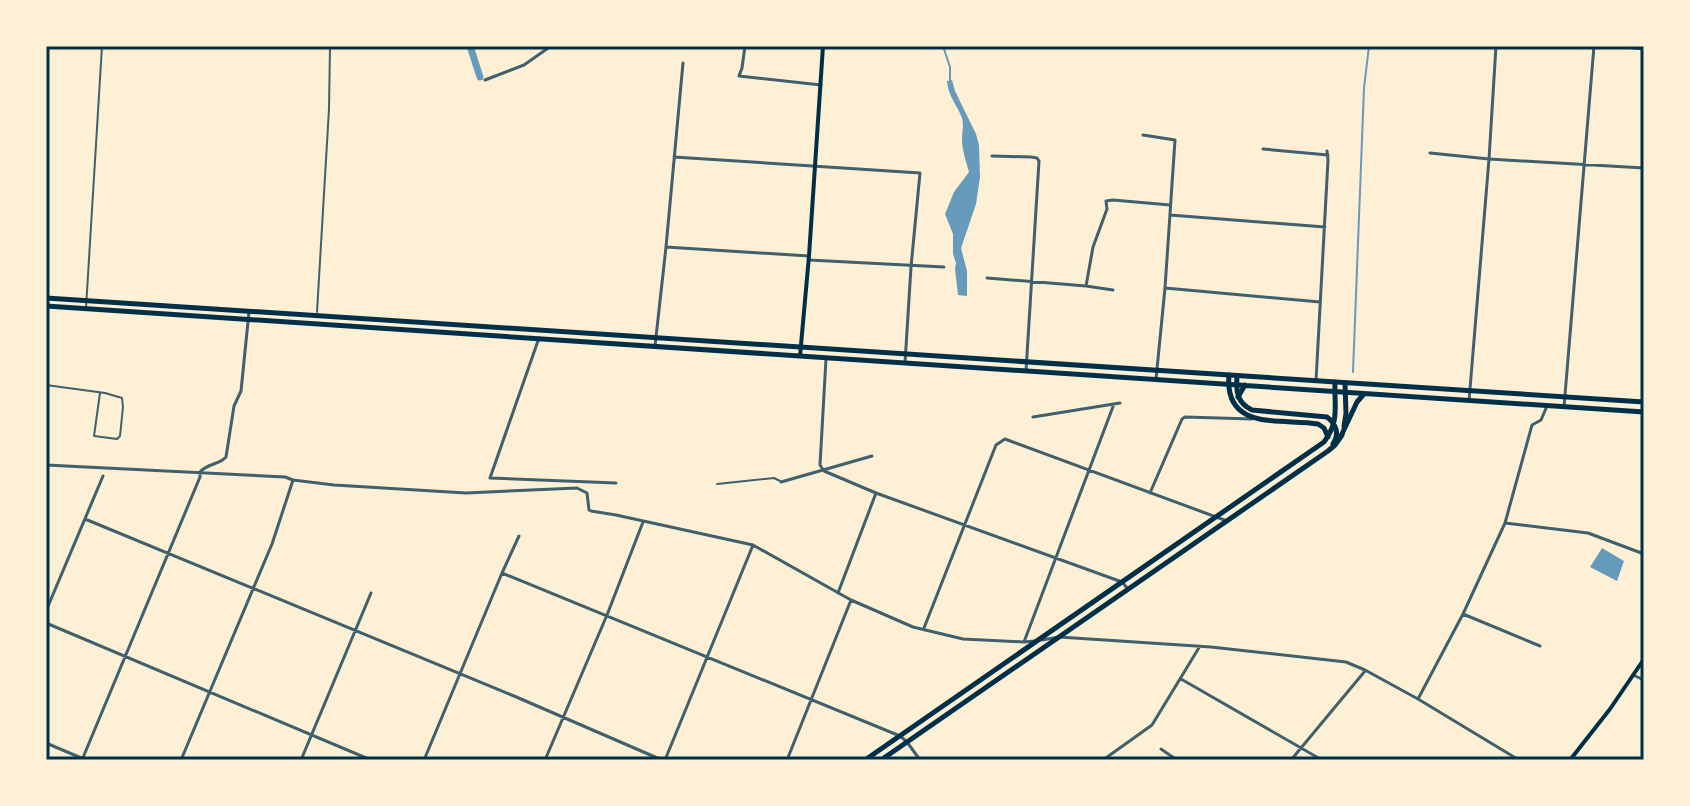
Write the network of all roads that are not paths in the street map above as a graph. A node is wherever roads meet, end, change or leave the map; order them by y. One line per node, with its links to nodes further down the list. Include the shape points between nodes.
1 (102, 46): 36 (lane)
2 (330, 46): 39 (lane)
3 (551, 46): 11 (street, via 524,65)
4 (745, 46): 12 (street, via 739,76)
5 (823, 46): 12 (main road)
6 (1496, 46): 18 (street)
7 (1594, 46): 19 (street)
8 (1614, 46): 9 (street)
9 (1644, 49)
10 (683, 63): 17 (street)
11 (485, 80)
12 (821, 85): 20 (main road)
13 (1143, 135): 22 (street, via 1175,140)
14 (1263, 149): 24 (street, via 1328,153)
15 (1430, 153): 18 (street)
16 (992, 156): 30 (street, via 1039,161)
17 (674, 157): 20 (street); 25 (street)
18 (1489, 159): 19 (street); 66 (street)
19 (1585, 164): 21 (street); 71 (street)
20 (815, 166): 26 (main road); 27 (street, via 920,173)
21 (1644, 168)
22 (1170, 205): 23 (street); 31 (street, via 1106,201)
23 (1170, 215): 24 (street); 32 (street)
24 (1325, 227): 35 (street)
25 (666, 247): 26 (street); 44 (street)
26 (809, 258): 27 (street); 47 (main road)
27 (911, 267): 28 (street); 48 (street)
28 (944, 267)
29 (987, 278): 30 (street)
30 (1031, 281): 31 (street); 51 (street)
31 (1086, 286): 33 (street)
32 (1165, 288): 35 (street); 54 (street)
33 (1113, 290)
34 (46, 298): 36 (main road)
35 (1320, 302): 58 (street)
36 (87, 305): 37 (main road); 38 (main road)
37 (46, 306)
38 (249, 315): 39 (main road); 41 (main road); 89 (street, via 241,391 226,457)
39 (317, 316): 40 (main road)
40 (479, 327): 41 (main road); 42 (main road)
41 (478, 334): 43 (main road)
42 (599, 335): 44 (main road); 45 (main road)
43 (539, 338): 45 (main road); 93 (street, via 490,478)
44 (656, 338): 46 (street); 47 (main road)
45 (598, 342): 46 (main road)
46 (655, 346): 49 (main road)
47 (801, 348): 48 (main road); 49 (main road)
48 (906, 354): 51 (main road); 52 (street)
49 (800, 356): 50 (main road)
50 (826, 357): 52 (main road); 87 (street)
51 (1026, 362): 53 (street); 54 (main road)
52 (905, 363): 53 (main road)
53 (1026, 371): 57 (main road)
54 (1157, 371): 55 (main road); 57 (street)
55 (1229, 375): 56 (main road); 61 (main road)
56 (1237, 376): 58 (main road); 63 (main road)
57 (1156, 379): 61 (main road)
58 (1316, 381): 59 (main road)
59 (1335, 382): 60 (main road); 65 (main road)
60 (1345, 383): 66 (main road); 67 (main road)
61 (1228, 384): 63 (main road); 80 (main road, via 1236,408)
62 (46, 385): 68 (lane)
63 (1237, 385): 64 (main road); 70 (main road)
64 (1245, 385): 65 (main road); 70 (main road)
65 (1335, 391): 67 (main road); 81 (main road)
66 (1469, 391): 71 (main road); 72 (street)
67 (1344, 392): 69 (main road); 82 (main road)
68 (100, 393): 68 (lane, via 94,436 119,439 123,399)
69 (1364, 394): 72 (main road); 82 (main road)
70 (1238, 397): 81 (main road, via 1252,410 1323,416)
71 (1564, 397): 73 (main road); 77 (street)
72 (1469, 401): 76 (main road)
73 (1644, 402)
74 (1120, 403): 75 (street)
75 (1114, 404): 79 (street); 88 (street)
76 (1547, 405): 77 (main road); 101 (street, via 1541,420 1532,425)
77 (1564, 407): 78 (main road)
78 (1644, 412)
79 (1033, 417)
80 (1253, 419): 83 (main road, via 1318,424); 96 (street, via 1182,419)
81 (1334, 424): 83 (main road); 84 (main road, via 1337,436)
82 (1341, 436): 84 (main road)
83 (1328, 437): 97 (main road)
84 (1328, 451): 99 (main road)
85 (872, 456): 87 (street)
86 (46, 465): 89 (street)
87 (823, 470): 92 (street); 95 (street)
88 (1089, 470): 96 (street); 102 (street, via 1002,440); 107 (street)
89 (200, 472): 91 (street); 105 (street)
90 (103, 476): 98 (street)
91 (293, 480): 100 (street, via 466,493 577,488 587,493 591,511); 110 (street)
92 (781, 482): 94 (lane, via 774,478)
93 (616, 483)
94 (717, 484)
95 (876, 493): 102 (street); 113 (street)
96 (1150, 493): 97 (street)
97 (1217, 516): 99 (street); 109 (main road)
98 (85, 519): 105 (street); 115 (street)
99 (1227, 521): 111 (main road)
100 (643, 522): 104 (street); 117 (street)
101 (1505, 523): 106 (street, via 1588,533); 116 (street)
102 (964, 525): 107 (street); 119 (street)
103 (519, 536): 108 (street)
104 (753, 545): 113 (street); 127 (street)
105 (169, 553): 110 (street); 126 (street)
106 (1644, 554)
107 (1056, 558): 109 (street); 123 (street)
108 (502, 573): 117 (street); 130 (street)
109 (1122, 582): 111 (street); 122 (main road)
110 (253, 589): 120 (street); 134 (street)
111 (1128, 589): 121 (main road)
112 (371, 593): 120 (street)
113 (838, 593): 114 (street)
114 (851, 600): 119 (street); 136 (street)
115 (46, 611)
116 (1463, 614): 125 (street); 135 (street)
117 (607, 615): 127 (street); 137 (street)
118 (46, 623): 126 (street)
119 (923, 629): 123 (street, via 963,639)
120 (355, 631): 130 (street); 138 (street)
121 (1059, 637): 122 (street); 124 (street); 140 (main road)
122 (1039, 641): 123 (street); 139 (main road)
123 (1024, 642)
124 (1200, 646): 129 (street, via 1336,659); 132 (street)
125 (1540, 646)
126 (125, 657): 134 (street); 144 (street)
127 (709, 657): 136 (street); 150 (street)
128 (1644, 659): 131 (main road)
129 (1365, 670): 135 (street); 142 (street)
130 (460, 674): 137 (street); 148 (street)
131 (1633, 675): 133 (street); 160 (main road)
132 (1181, 679): 142 (street); 155 (street, via 1152,725)
133 (1644, 680)
134 (210, 692): 138 (street); 145 (street)
135 (1418, 699): 159 (street)
136 (812, 700): 139 (street); 151 (street)
137 (563, 717): 149 (street); 150 (street)
138 (311, 736): 146 (street); 147 (street)
139 (900, 736): 140 (street); 152 (main road)
140 (907, 742): 153 (main road); 154 (street)
141 (46, 743): 144 (street)
142 (1301, 747): 157 (street); 158 (street)
143 (1161, 749): 156 (street)
144 (84, 760)
145 (181, 760)
146 (301, 760)
147 (371, 760)
148 (424, 760)
149 (545, 760)
150 (664, 760)
151 (787, 760)
152 (865, 760)
153 (881, 760)
154 (920, 760)
155 (1103, 760)
156 (1177, 760)
157 (1291, 760)
158 (1322, 760)
159 (1519, 760)
160 (1570, 760)

